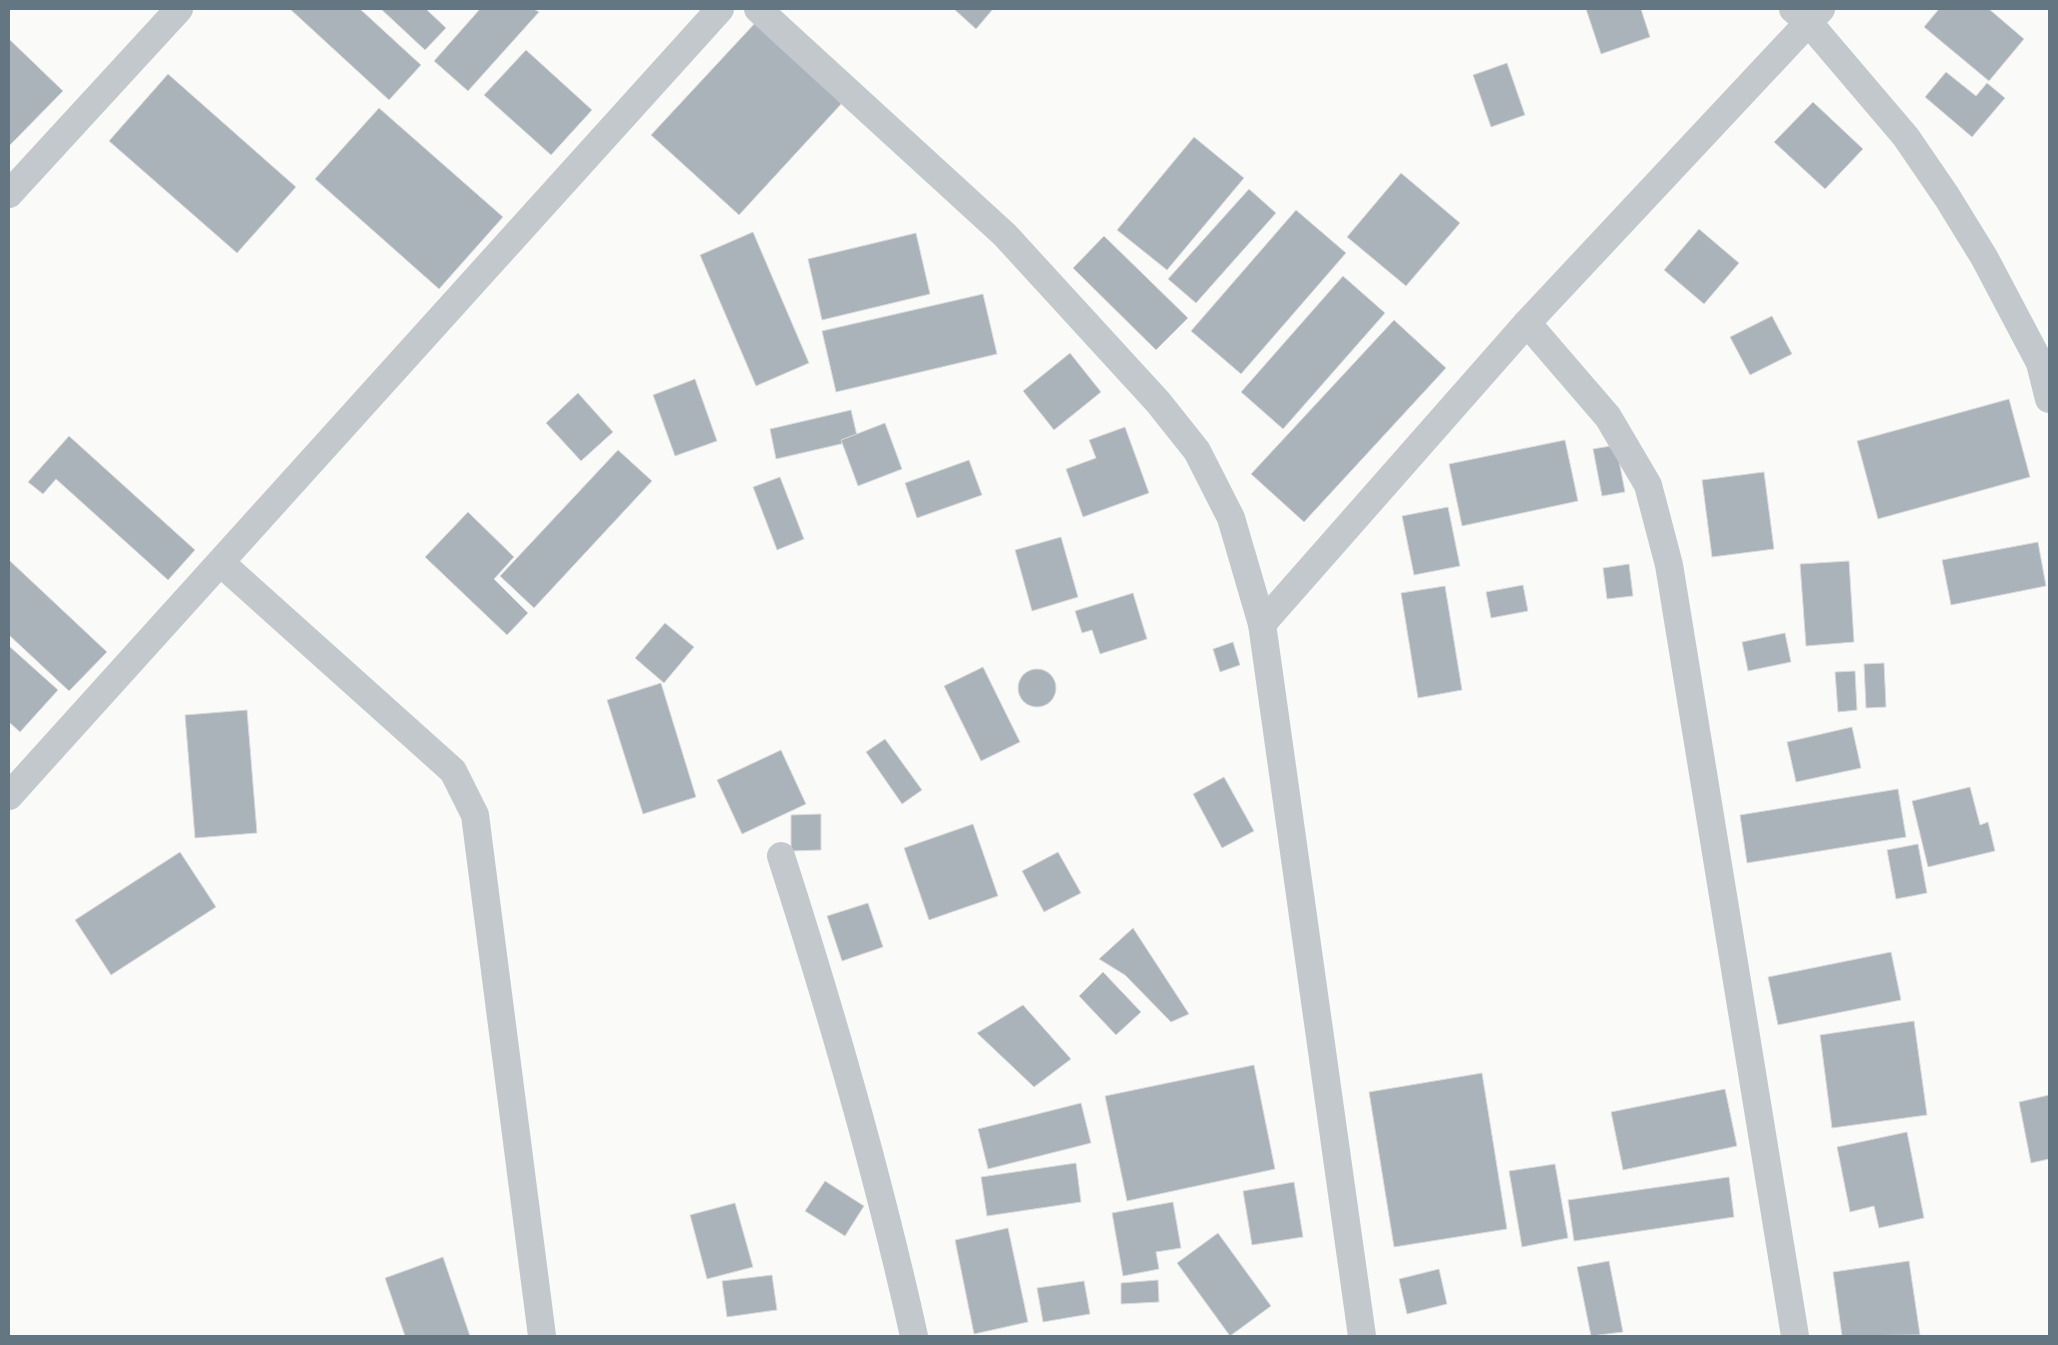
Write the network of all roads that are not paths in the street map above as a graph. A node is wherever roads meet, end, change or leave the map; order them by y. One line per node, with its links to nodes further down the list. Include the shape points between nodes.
1 (180, 9): 5 (street)
2 (720, 9): 9 (street)
3 (758, 9): 10 (street, via 1005,235 1158,402 1197,451 1231,518)
4 (1807, 14): 6 (street); 7 (street, via 1906,137 1984,257)
5 (9, 194)
6 (1527, 323): 10 (street); 16 (street, via 1608,417 1648,485 1669,565)
7 (2044, 358): 8 (street)
8 (2049, 399)
9 (221, 563): 11 (street); 13 (street, via 453,771 475,815)
10 (1262, 624): 15 (street)
11 (9, 796)
12 (781, 856): 14 (street, via 821,982 879,1188)
13 (542, 1336)
14 (914, 1336)
15 (1362, 1336)
16 (1795, 1336)

